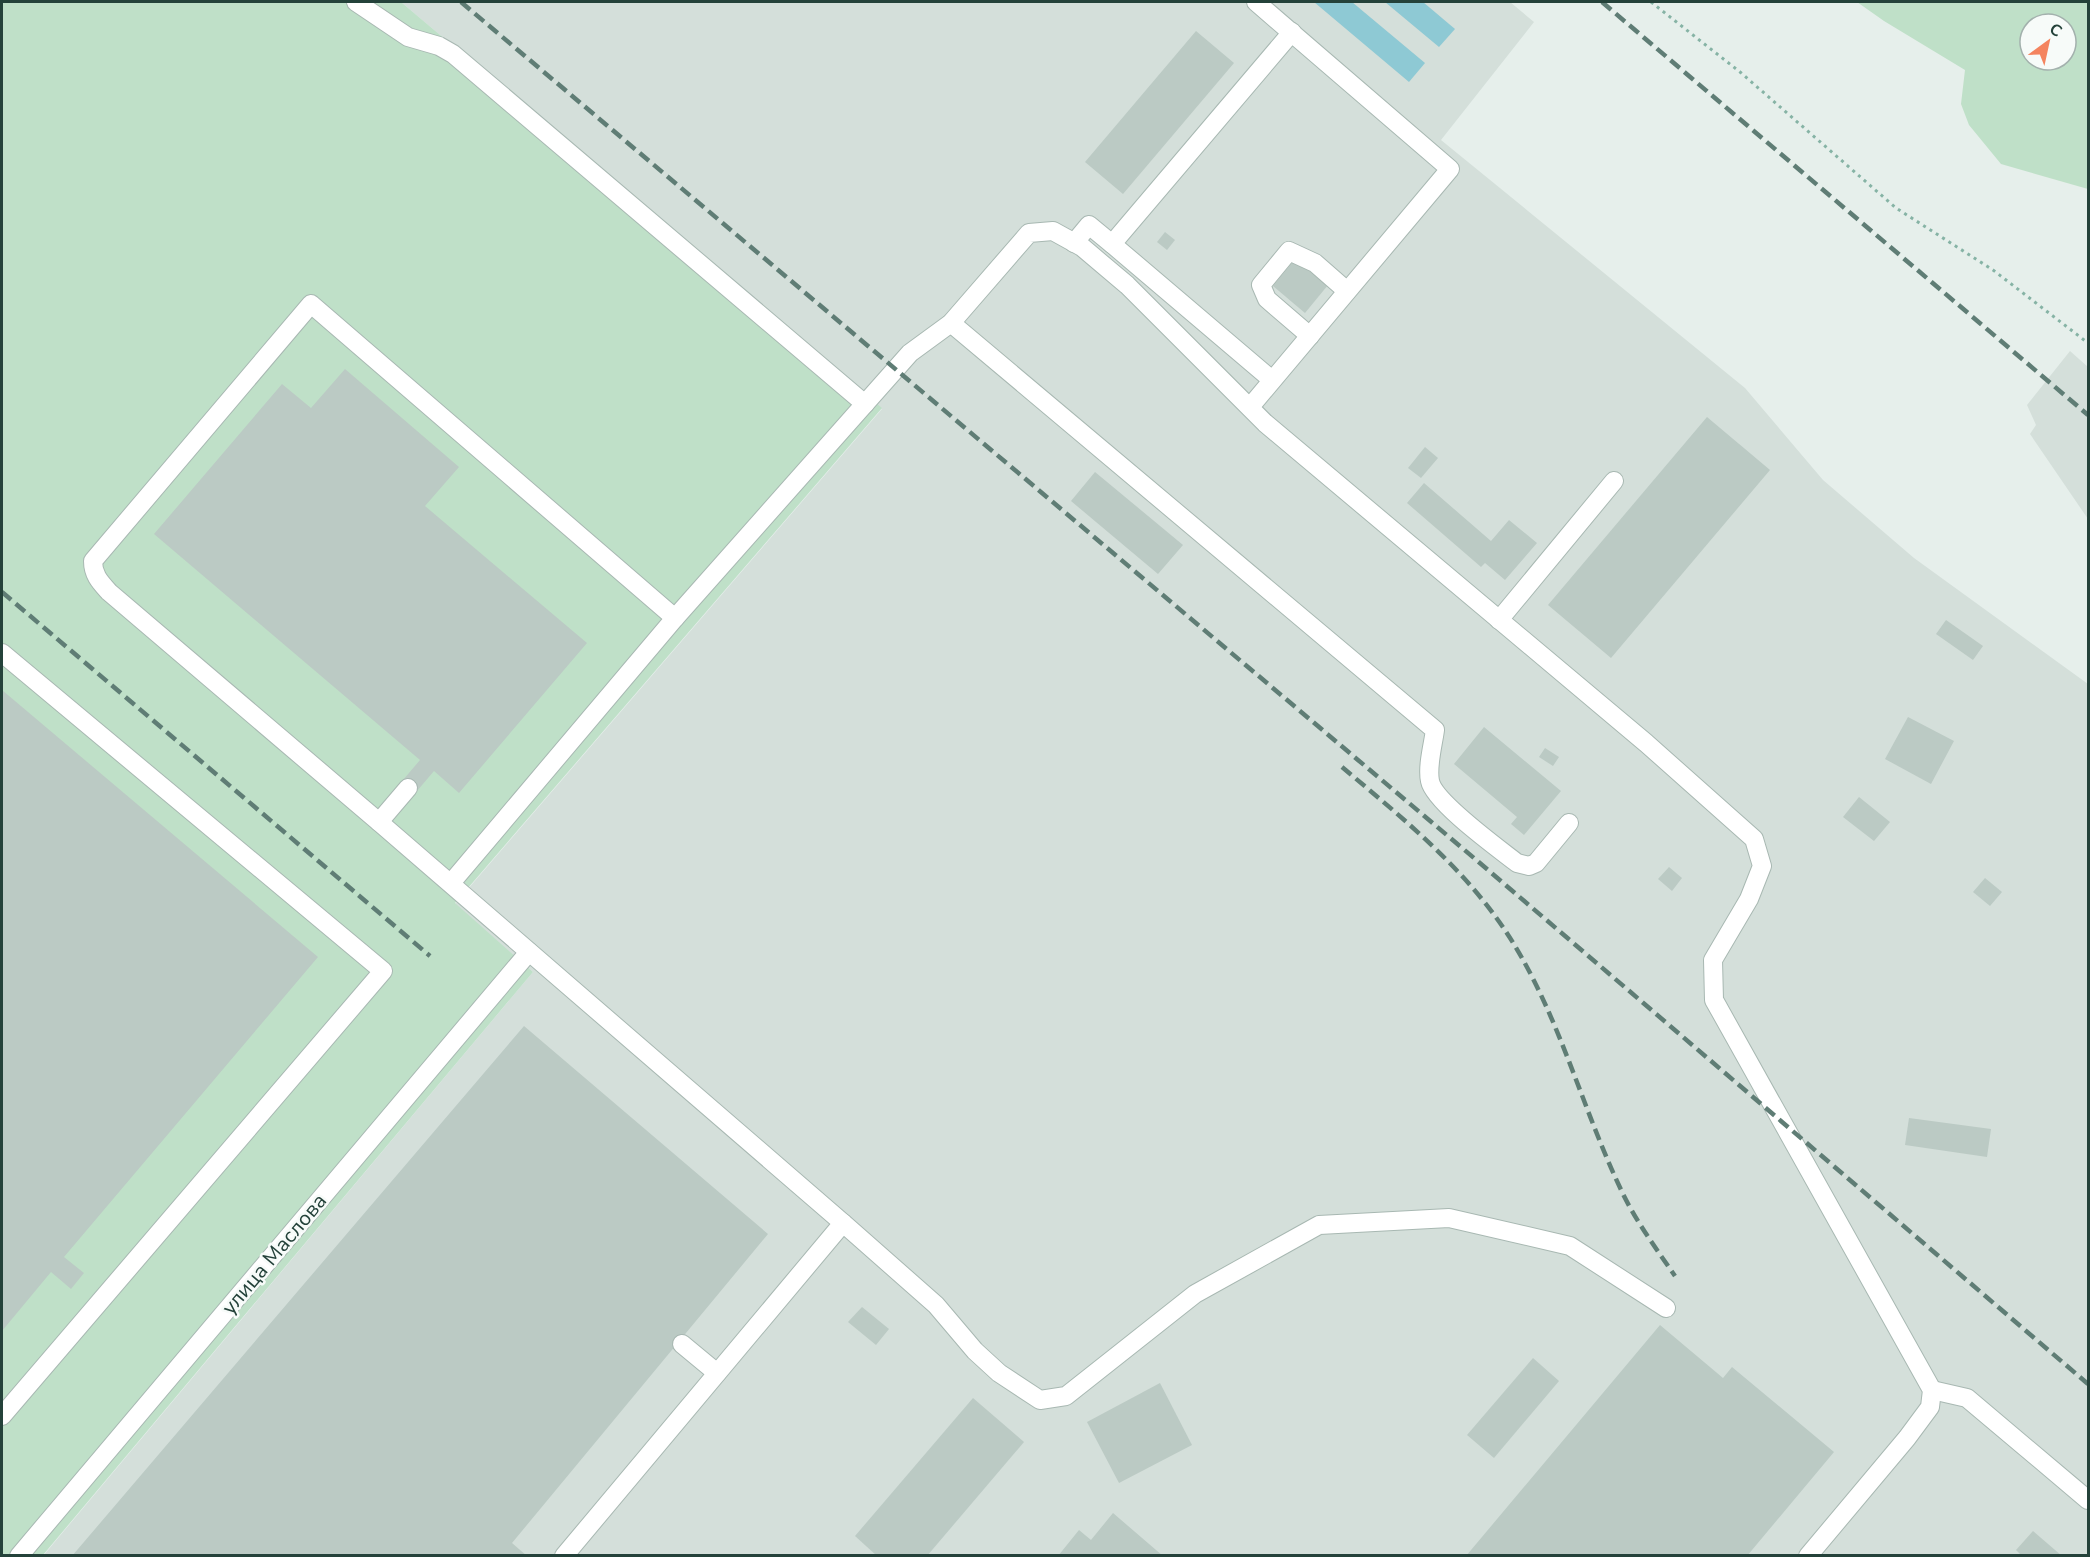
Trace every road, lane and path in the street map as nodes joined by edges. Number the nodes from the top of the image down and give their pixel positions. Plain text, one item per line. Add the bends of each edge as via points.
1 (356, 2) edge
2 (1256, 2) edge
3 (1651, 2) edge
4 (1292, 32) junction
5 (1074, 243) junction
6 (1112, 244) junction
7 (1347, 291) junction
8 (951, 322) junction
9 (1310, 336) junction
10 (2088, 343) edge
11 (1272, 380) junction
12 (865, 404) junction
13 (1250, 407) junction
14 (1614, 481) dead end
15 (675, 618) junction
16 (1499, 620) junction
17 (2, 653) edge
18 (408, 788) dead end
19 (380, 822) junction
20 (1569, 823) dead end
21 (451, 883) junction
22 (529, 952) junction
23 (843, 1223) junction
24 (1666, 1308) dead end
25 (682, 1344) dead end
26 (717, 1373) junction
27 (1932, 1390) junction
28 (2, 1416) edge
29 (2088, 1500) edge
30 (19, 1556) edge
31 (564, 1556) edge
32 (1808, 1556) edge

1 - 12 lane via 408,36 453,54
2 - 4 lane
3 - 10 path via 1740,72 1896,208 1994,270
4 - 6 lane
4 - 7 lane via 1450,169
5 - 6 lane via 1089,225
5 - 8 lane via 1053,231 1029,232
5 - 13 lane via 1127,285
6 - 11 lane
7 - 9 lane
7 - 9 lane via 1315,263 1289,251 1261,285 1267,299
8 - 12 lane via 910,353
8 - 20 lane via 1435,730 1429,780 1432,789 1517,863 1536,863
9 - 11 lane
11 - 13 lane
12 - 15 lane
13 - 16 lane
14 - 16 lane
15 - 19 lane via 311,304 99,552 93,570 109,592
15 - 21 lane
16 - 27 lane via 1754,839 1762,866 1749,899 1713,960 1714,1000
17 - 28 lane via 383,971
18 - 19 lane
19 - 21 lane
21 - 22 lane
22 - 23 lane
22 - 30 lane, улица Маслова
23 - 24 lane via 936,1305 999,1373 1040,1400 1066,1396 1194,1294 1319,1225 1449,1218 1570,1246
23 - 26 lane
25 - 26 lane
26 - 31 lane
27 - 29 lane via 1967,1398
27 - 32 lane via 1930,1407 1907,1438

